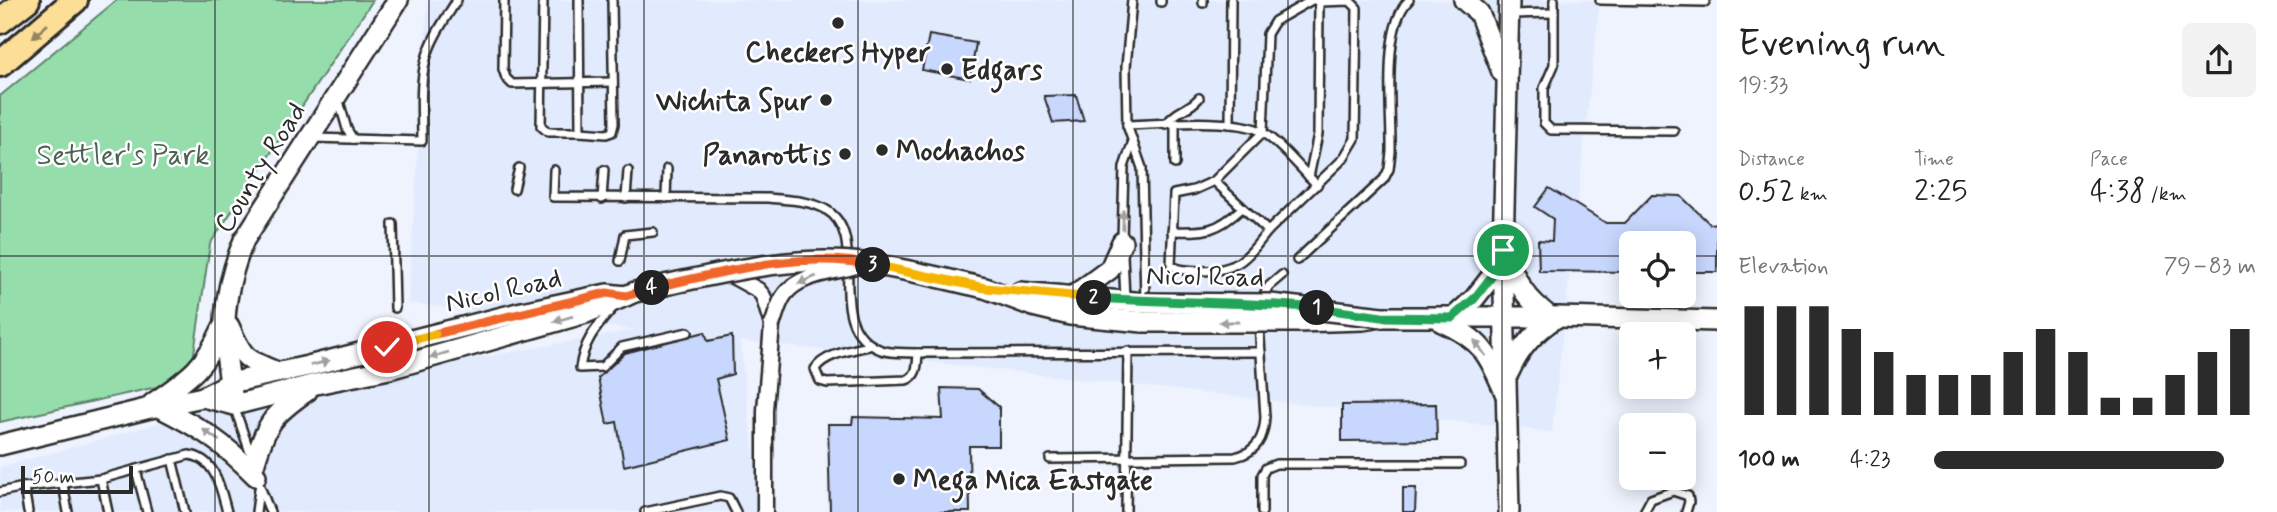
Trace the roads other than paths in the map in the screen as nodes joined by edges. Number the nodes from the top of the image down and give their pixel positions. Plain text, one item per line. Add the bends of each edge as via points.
1 (27, 0) edge
2 (75, 0) edge
3 (398, 0) edge
4 (457, 0) edge
5 (504, 0) edge
6 (543, 0) edge
7 (579, 0) edge
8 (612, 0) edge
9 (1132, 0) edge
10 (1231, 0) edge
11 (1409, 0) edge
12 (1464, 0) edge
13 (1553, 0) edge
14 (1600, 0) edge
15 (1315, 1) edge
16 (1705, 2) dead end
17 (1509, 7) edge
18 (1554, 13) junction
19 (0, 21) edge
20 (0, 64) edge
21 (579, 82) junction
22 (613, 82) junction
23 (542, 83) junction
24 (1507, 87) junction
25 (338, 93) junction
26 (1199, 98) dead end
27 (1170, 124) junction
28 (1230, 124) junction
29 (1127, 125) junction
30 (1674, 131) dead end
31 (580, 132) junction
32 (1263, 132) junction
33 (309, 138) junction
34 (353, 139) junction
35 (1133, 144) junction
36 (1175, 164) dead end
37 (519, 168) dead end
38 (667, 169) dead end
39 (554, 170) dead end
40 (604, 170) dead end
41 (628, 171) dead end
42 (1309, 177) junction
43 (1214, 181) junction
44 (1317, 185) junction
45 (514, 190) dead end
46 (602, 198) junction
47 (626, 198) junction
48 (666, 198) junction
49 (1242, 208) junction
50 (393, 224) dead end
51 (1172, 231) junction
52 (1268, 231) junction
53 (653, 232) dead end
54 (1122, 242) junction
55 (1503, 256) junction
56 (1297, 260) dead end
57 (620, 261) dead end
58 (864, 263) junction
59 (724, 272) junction
60 (1282, 275) dead end
61 (985, 288) junction
62 (1072, 297) junction
63 (623, 298) junction
64 (1125, 300) junction
65 (395, 308) dead end
66 (1144, 312) junction
67 (1554, 317) junction
68 (1443, 318) junction
69 (1506, 318) junction
70 (225, 319) junction
71 (1122, 320) junction
72 (1717, 321) edge
73 (772, 325) junction
74 (688, 332) dead end
75 (872, 345) junction
76 (1128, 351) junction
77 (1261, 352) junction
78 (918, 353) junction
79 (277, 372) junction
80 (1507, 376) junction
81 (230, 383) junction
82 (316, 384) junction
83 (203, 397) junction
84 (1507, 397) junction
85 (234, 405) junction
86 (151, 407) junction
87 (0, 445) edge
88 (1127, 457) junction
89 (1050, 459) dead end
90 (172, 460) junction
91 (1460, 464) dead end
92 (136, 470) junction
93 (256, 476) junction
94 (102, 479) junction
95 (63, 484) junction
96 (24, 487) junction
97 (0, 492) edge
98 (28, 512) edge
99 (68, 512) edge
100 (108, 512) edge
101 (147, 512) edge
102 (185, 512) edge
103 (227, 512) edge
104 (256, 512) edge
105 (270, 512) edge
106 (645, 512) edge
107 (736, 512) edge
108 (765, 512) edge
109 (1126, 512) edge
110 (1262, 512) edge
111 (1509, 512) edge
112 (1644, 512) edge
113 (1686, 512) edge

1 - 19 highway
2 -> 20 highway
3 - 25 main road, County Road
4 - 34 lane via 426,60 422,141
5 - 23 lane via 506,78 512,83
6 - 23 lane
7 - 21 lane
8 - 22 lane
9 - 29 lane
10 - 28 lane
11 - 56 lane via 1392,38 1389,169 1384,179
12 - 24 main road via 1486,26
13 - 18 lane
14 - 16 lane
15 - 32 lane via 1275,21 1267,34
15 - 42 lane via 1318,134
15 - 44 lane via 1350,1 1357,8 1356,130 1350,151
17 - 18 lane
17 - 24 main road
18 - 30 lane via 1554,65 1544,88 1546,127
21 - 22 lane
21 - 23 lane
21 - 31 lane
22 - 31 lane via 611,132
23 - 31 lane via 542,130
24 - 55 main road
25 - 33 main road, County Road
25 - 34 lane
26 - 27 lane via 1175,113
27 - 28 lane
27 - 29 lane
27 - 36 lane
28 - 32 lane
29 - 35 lane
32 - 42 lane
32 - 43 lane
33 - 34 lane
33 - 70 main road, County Road via 244,240 229,281
54 -> 35 lane via 1124,167
35 - 66 lane via 1142,168
37 - 45 lane
38 - 48 lane
39 - 46 lane via 553,197
40 - 46 lane
41 - 47 lane
42 - 44 lane
43 - 49 lane
43 - 51 lane via 1174,194
44 - 52 lane
46 - 47 lane
47 - 48 lane
48 - 75 lane via 768,198 826,209 845,236 851,317 860,335
49 - 51 lane via 1213,230
49 - 52 lane
50 - 65 lane
51 - 52 lane via 1171,265 1217,271 1241,261
53 - 57 lane via 625,235
54 - 62 main road via 1110,268
54 - 64 lane
55 - 67 main road via 1519,287
55 - 68 main road via 1474,299
55 - 69 main road
58 - 59 main road, Nicol Road, bridge via 796,262
58 - 61 main road, Nicol Road, bridge
58 -> 73 street, bridge via 792,286
59 - 63 main road, Nicol Road, bridge
59 - 73 street, bridge via 758,290
60 - 77 lane via 1260,302
61 - 62 main road, Nicol Road
61 - 71 main road, Nicol Road via 1070,315
62 - 64 main road, Nicol Road
63 - 74 lane via 587,340 580,368 601,367 622,347
79 -> 63 main road, Nicol Road via 607,293
63 -> 82 main road, Nicol Road via 433,358
64 - 66 main road, Nicol Road
64 - 71 lane
66 - 68 main road, Nicol Road, bridge via 1297,322
66 - 71 main road, Nicol Road
67 - 69 main road, Nicol Road
67 - 72 main road, Nicol Road
67 - 80 main road via 1527,341
68 - 69 main road, Nicol Road
84 -> 68 main road via 1482,346
69 - 80 main road
70 - 79 main road via 241,353 250,362
70 - 81 main road, County Road
70 - 86 main road via 200,368
73 - 108 street via 765,410
75 - 78 lane via 883,351
75 - 78 lane via 827,358 815,369 816,375 827,383 906,380 916,372
76 - 77 lane
76 - 78 lane
76 - 88 lane
77 - 88 lane via 1264,432 1252,451 1235,457
79 - 81 main road, Nicol Road
80 - 84 main road
81 - 83 main road, Nicol Road
81 - 85 main road, County Road
82 - 85 main road, Nicol Road
82 - 93 main road via 278,412 263,434
83 - 85 main road
83 - 86 main road
84 - 111 main road
85 - 93 lane
86 - 87 main road
93 -> 86 main road via 210,434
88 - 89 lane
88 - 109 lane
90 - 92 lane
90 - 102 lane
90 - 103 lane via 189,455 205,461 215,473
91 - 110 lane via 1276,464 1262,475
92 - 94 lane
92 - 101 lane
93 - 104 lane
93 - 105 lane
94 - 95 lane
94 - 100 lane
95 - 96 lane
95 - 99 lane
96 - 97 lane
96 - 98 lane
106 - 107 lane via 720,496 729,498
112 - 113 lane via 1651,499 1673,491 1688,496

